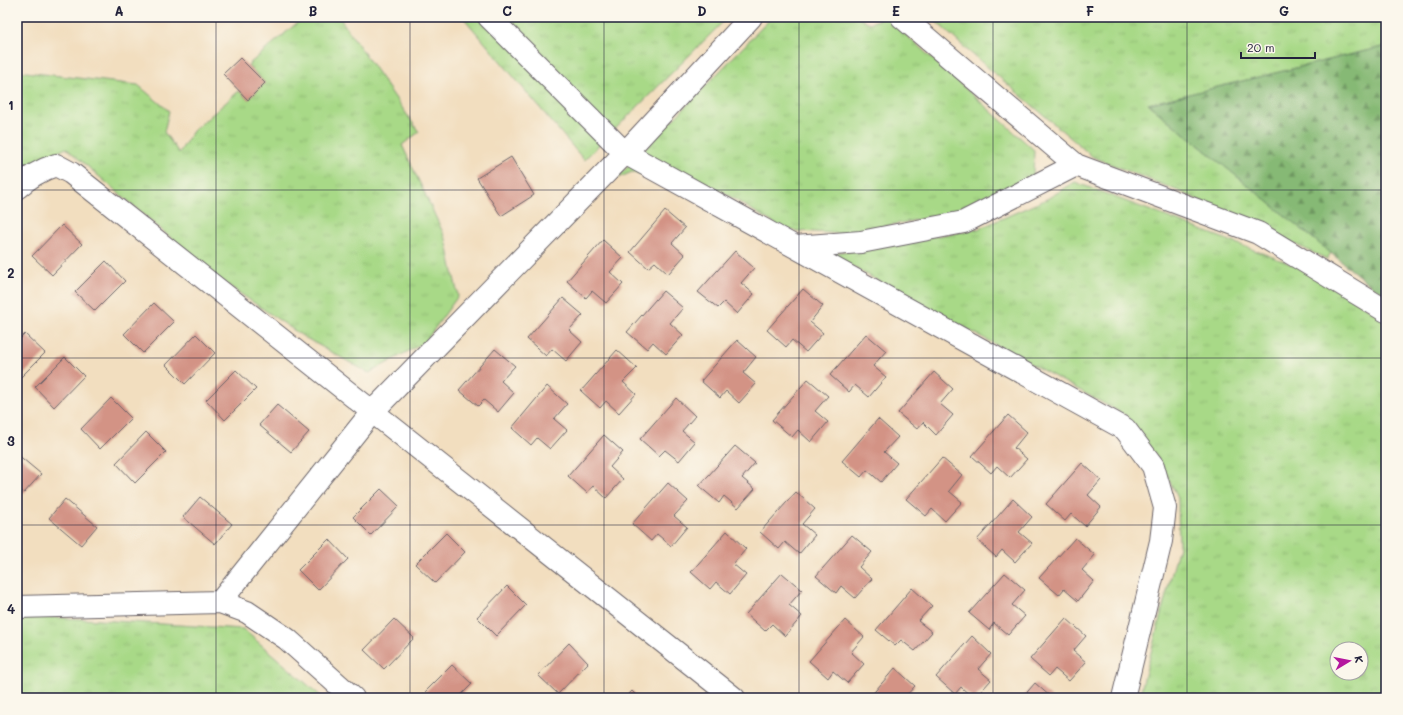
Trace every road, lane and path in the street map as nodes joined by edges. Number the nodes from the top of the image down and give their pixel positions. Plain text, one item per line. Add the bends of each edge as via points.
1 (489, 17) edge
2 (751, 17) edge
3 (902, 17) edge
4 (625, 154) junction
5 (1076, 165) junction
6 (17, 188) edge
7 (795, 247) junction
8 (1386, 311) edge
9 (372, 412) junction
10 (220, 602) junction
11 (17, 607) edge
12 (353, 698) edge
13 (734, 698) edge
14 (1123, 698) edge

1 - 4 street
2 - 4 street
3 - 5 street
4 - 7 street
4 - 9 street
5 - 7 street via 964,222 861,242
5 - 8 street via 1258,233
6 - 9 street via 28,178 56,165 71,173
7 - 14 street via 1125,429 1153,466 1165,508 1161,541
9 - 10 street
9 - 13 street
10 - 11 street
10 - 12 street via 247,612 287,639

